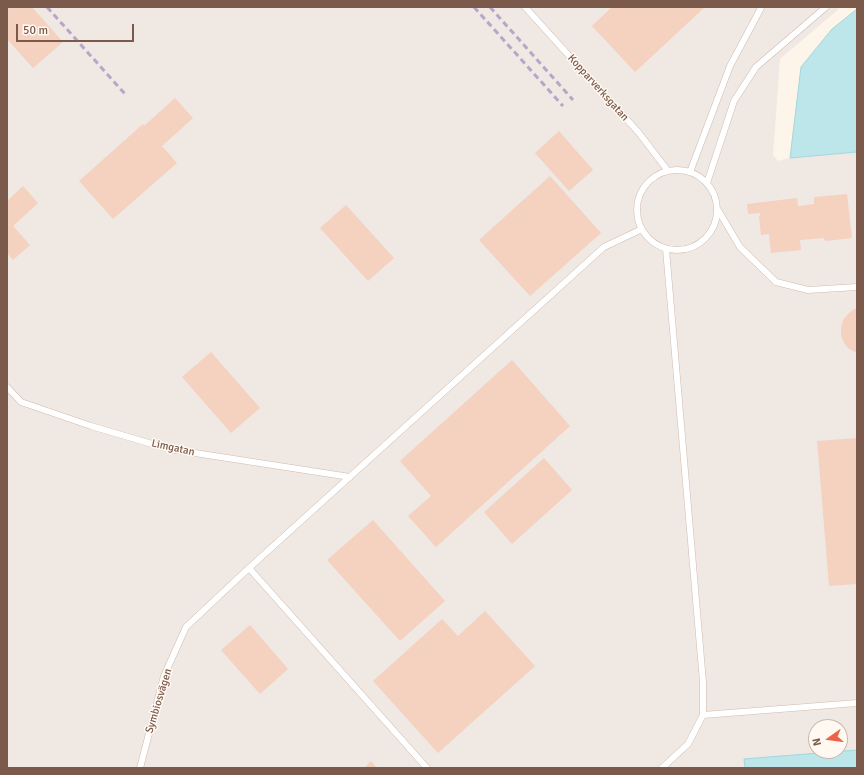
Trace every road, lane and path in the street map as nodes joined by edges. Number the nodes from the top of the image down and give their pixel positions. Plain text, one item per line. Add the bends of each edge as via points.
1 (525, 7) edge
2 (826, 7) edge
3 (760, 8) edge
4 (668, 171) junction
5 (690, 172) junction
6 (707, 183) junction
7 (718, 210) junction
8 (642, 229) junction
9 (666, 249) junction
10 (857, 287) edge
11 (7, 387) edge
12 (350, 477) junction
13 (249, 568) junction
14 (857, 703) edge
15 (703, 715) junction
16 (140, 768) edge
17 (427, 768) edge
18 (662, 768) edge

1 - 4 lane, Kopparverksgatan via 639,133
2 - 6 lane via 756,67 734,101
3 - 5 lane via 730,66
4 - 5 lane
4 - 8 lane via 647,183 641,194 637,205
5 - 6 lane
6 - 7 lane via 715,195
7 - 9 lane via 715,225 707,237 695,246 681,250
7 - 10 lane via 740,247 776,282 808,290
8 - 9 lane via 652,242
8 - 12 lane, Symbiosvägen via 604,247
9 - 15 lane via 702,674
11 - 12 lane, Limgatan via 21,402 169,449
12 - 13 lane, Symbiosvägen
13 - 16 lane, Symbiosvägen via 186,627 164,676
13 - 17 lane
14 - 15 lane
15 - 18 lane via 688,744

